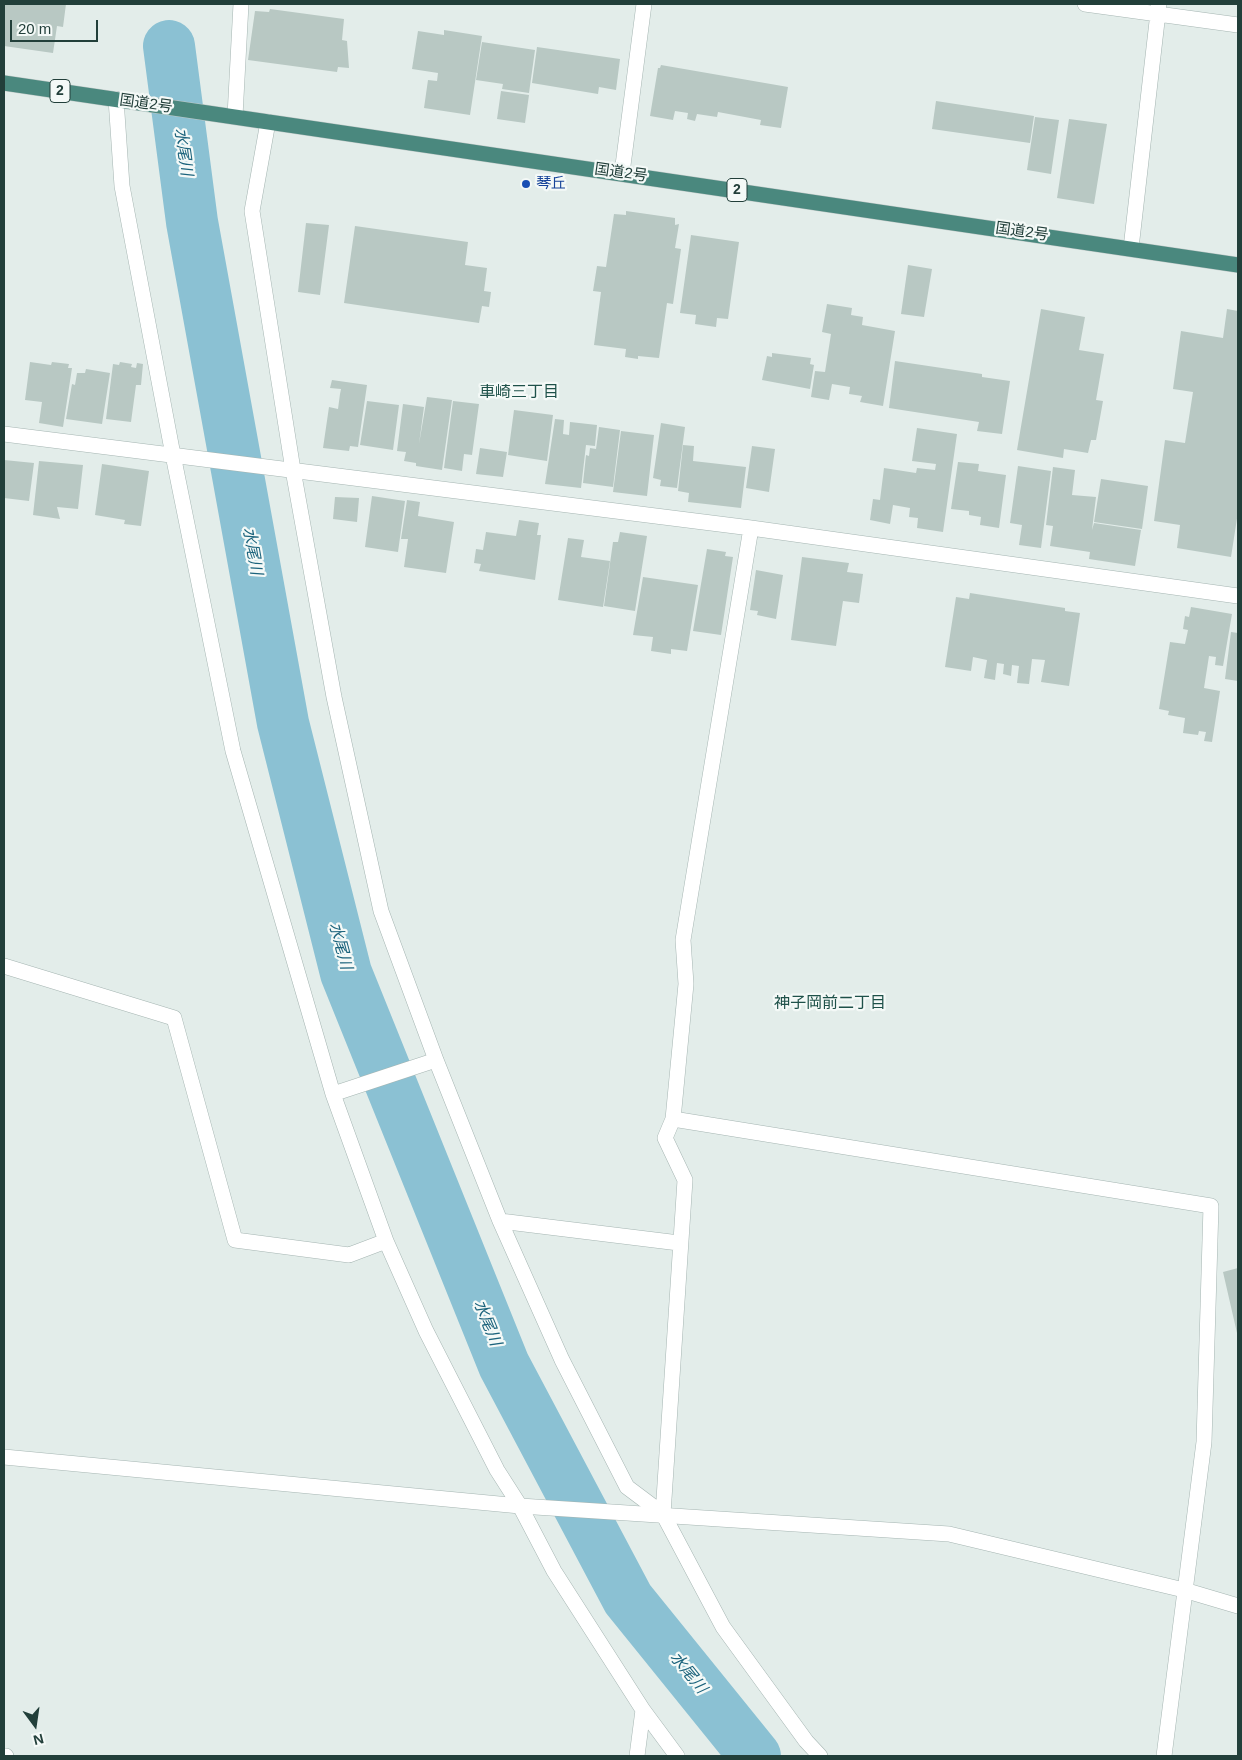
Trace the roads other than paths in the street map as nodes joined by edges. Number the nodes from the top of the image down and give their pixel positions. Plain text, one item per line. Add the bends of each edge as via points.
1 (241, 4) edge
2 (644, 4) edge
3 (1085, 4) edge
4 (1158, 9) edge
5 (1238, 24) edge
6 (4, 83) edge
7 (116, 99) junction
8 (235, 116) junction
9 (268, 122) junction
10 (622, 173) junction
11 (1131, 248) junction
12 (1238, 265) edge
13 (4, 434) edge
14 (173, 455) junction
15 (293, 470) junction
16 (751, 528) junction
17 (1238, 596) edge
18 (4, 966) edge
19 (436, 1060) junction
20 (333, 1094) junction
21 (673, 1119) junction
22 (500, 1221) junction
23 (386, 1241) junction
24 (680, 1243) junction
25 (4, 1457) edge
26 (520, 1506) junction
27 (663, 1514) junction
28 (1184, 1590) junction
29 (1238, 1606) edge
30 (643, 1710) junction
31 (637, 1756) edge
32 (677, 1756) edge
33 (820, 1756) edge
34 (1164, 1756) edge

1 - 8 street
2 - 10 street
3 - 4 street
4 - 5 street
4 - 11 street
6 - 7 highway, 国道2号 / 2
7 - 8 highway, 国道2号 / 2
7 - 14 street via 122,186
8 - 9 highway, 国道2号 / 2
9 - 10 highway, 国道2号 / 2
9 - 15 street via 252,211
10 - 11 highway, 国道2号 / 2
11 - 12 highway, 国道2号 / 2
13 - 14 street
14 - 15 street
14 - 20 street via 233,752
15 - 16 street
15 - 19 street via 334,697 381,910
16 - 17 street
16 - 21 street via 683,940 686,984
18 - 23 street via 174,1018 235,1240 349,1255
19 - 20 street
19 - 22 street
20 - 23 street
21 - 24 street via 665,1138 685,1180
21 - 28 street via 1210,1206 1204,1442
22 - 24 street
22 - 27 street via 562,1360 627,1486
23 - 26 street via 430,1340 497,1470
24 - 27 street
25 - 26 street
26 - 27 street
26 - 30 street via 554,1571
27 - 28 street via 949,1534
27 - 33 street via 722,1627
28 - 29 street
28 - 34 street
30 - 31 street
30 - 32 street

